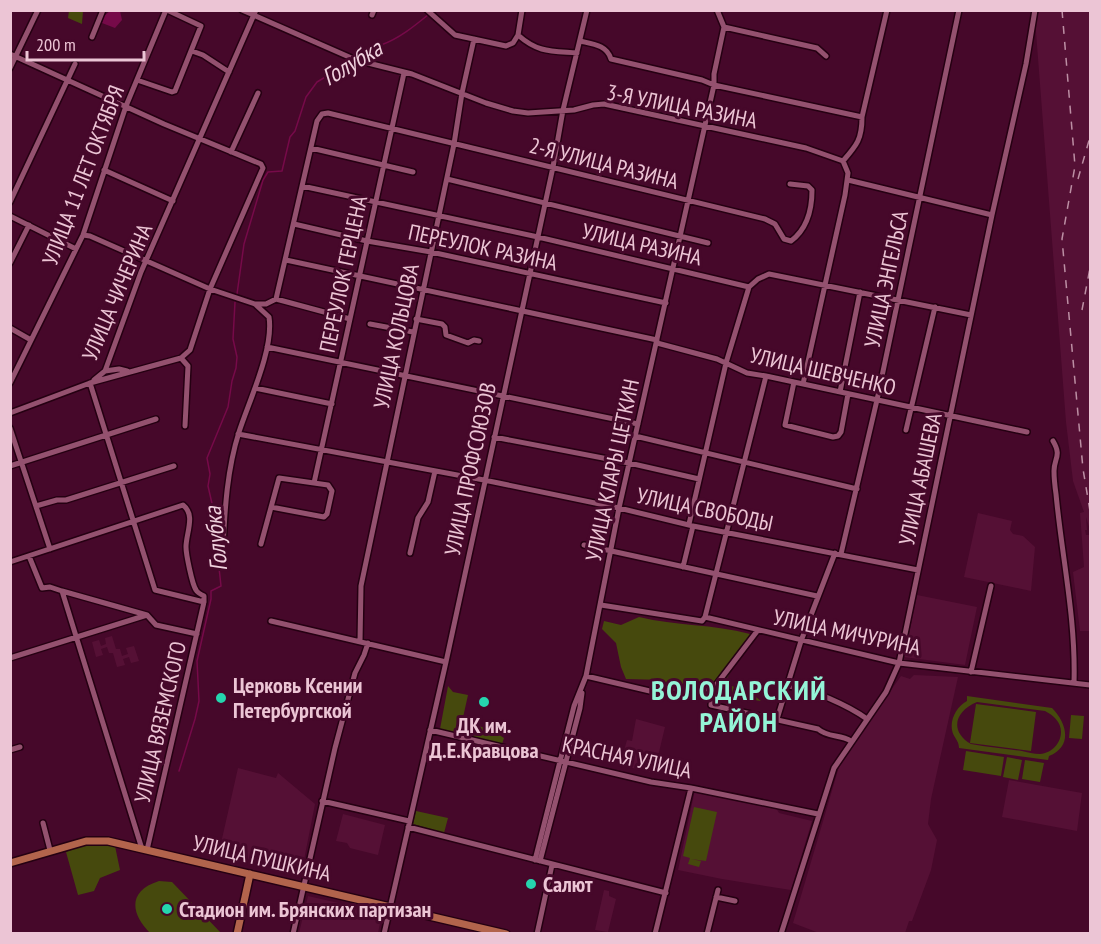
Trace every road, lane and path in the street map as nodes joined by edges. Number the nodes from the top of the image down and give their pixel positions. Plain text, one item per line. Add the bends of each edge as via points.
1 (38, 10) edge
2 (103, 10) edge
3 (166, 10) edge
4 (242, 10) edge
5 (522, 10) edge
6 (587, 10) edge
7 (887, 10) edge
8 (959, 10) edge
9 (1035, 10) edge
10 (717, 12) edge
11 (255, 13) edge
12 (429, 13) edge
13 (724, 27) junction
14 (518, 35) junction
15 (92, 37) dead end
16 (474, 39) junction
17 (580, 41) junction
18 (192, 51) junction
19 (577, 53) junction
20 (13, 55) edge
21 (826, 56) dead end
22 (75, 64) dead end
23 (10, 68) edge
24 (229, 72) junction
25 (404, 72) junction
26 (68, 79) junction
27 (137, 80) junction
28 (714, 85) junction
29 (258, 93) dead end
30 (462, 93) junction
31 (126, 106) junction
32 (563, 110) junction
33 (862, 117) junction
34 (704, 127) junction
35 (392, 130) junction
36 (200, 138) junction
37 (454, 144) junction
38 (311, 148) junction
39 (231, 152) junction
40 (843, 161) junction
41 (384, 164) junction
42 (553, 167) junction
43 (104, 170) junction
44 (413, 172) dead end
45 (447, 179) junction
46 (848, 180) junction
47 (790, 184) dead end
48 (302, 186) junction
49 (920, 196) junction
50 (689, 200) junction
51 (173, 201) junction
52 (10, 202) edge
53 (376, 202) junction
54 (545, 203) junction
55 (439, 215) junction
56 (992, 215) junction
57 (10, 216) edge
58 (294, 224) junction
59 (29, 225) junction
60 (82, 235) junction
61 (681, 236) junction
62 (537, 237) junction
63 (367, 241) junction
64 (708, 243) dead end
65 (76, 249) junction
66 (431, 252) junction
67 (286, 260) junction
68 (147, 261) junction
69 (10, 262) edge
70 (674, 269) junction
71 (530, 273) junction
72 (359, 276) junction
73 (825, 285) junction
74 (749, 286) junction
75 (210, 288) junction
76 (423, 291) junction
77 (860, 292) junction
78 (276, 299) junction
79 (898, 300) junction
80 (666, 303) junction
81 (255, 304) junction
82 (935, 307) junction
83 (521, 311) junction
84 (971, 315) junction
85 (351, 319) junction
86 (416, 319) junction
87 (370, 324) dead end
88 (10, 328) edge
89 (413, 332) junction
90 (31, 340) junction
91 (479, 341) dead end
92 (657, 341) junction
93 (267, 347) junction
94 (181, 358) junction
95 (340, 362) junction
96 (726, 363) junction
97 (105, 371) junction
98 (129, 372) junction
99 (404, 375) junction
100 (766, 376) junction
101 (10, 382) edge
102 (794, 382) junction
103 (90, 383) junction
104 (803, 384) junction
105 (255, 388) junction
106 (840, 392) junction
107 (848, 394) junction
108 (503, 395) junction
109 (877, 400) junction
110 (332, 404) junction
111 (912, 408) junction
112 (10, 413) edge
113 (950, 416) junction
114 (156, 419) dead end
115 (638, 424) junction
116 (185, 426) dead end
117 (10, 428) edge
118 (906, 430) dead end
119 (1027, 432) dead end
120 (238, 434) junction
121 (106, 435) junction
122 (636, 436) junction
123 (494, 437) junction
124 (1053, 441) dead end
125 (322, 449) junction
126 (705, 451) junction
127 (386, 461) junction
128 (745, 461) junction
129 (22, 462) junction
130 (629, 463) junction
131 (10, 466) edge
132 (174, 466) dead end
133 (435, 471) junction
134 (699, 479) junction
135 (484, 480) junction
136 (314, 483) junction
137 (120, 484) junction
138 (857, 489) junction
139 (36, 506) junction
140 (271, 507) junction
141 (619, 508) junction
142 (134, 522) junction
143 (691, 525) junction
144 (727, 532) junction
145 (261, 544) dead end
146 (584, 546) dead end
147 (223, 547) dead end
148 (50, 549) junction
149 (610, 552) junction
150 (410, 553) dead end
151 (838, 553) junction
152 (29, 556) junction
153 (10, 562) edge
154 (683, 567) junction
155 (918, 570) junction
156 (716, 574) junction
157 (991, 586) dead end
158 (62, 591) junction
159 (817, 596) junction
160 (204, 602) junction
161 (601, 605) junction
162 (147, 615) junction
163 (705, 617) junction
164 (271, 621) dead end
165 (758, 630) junction
166 (197, 634) junction
167 (77, 637) junction
168 (801, 640) junction
169 (360, 642) junction
170 (368, 643) junction
171 (10, 658) edge
172 (446, 662) junction
173 (899, 663) junction
174 (971, 672) junction
175 (586, 676) junction
176 (1074, 683) junction
177 (1090, 685) edge
178 (788, 686) junction
179 (713, 689) junction
180 (777, 719) junction
181 (867, 719) junction
182 (430, 730) junction
183 (851, 741) junction
184 (20, 747) dead end
185 (10, 750) edge
186 (563, 761) junction
187 (691, 788) junction
188 (322, 801) junction
189 (818, 814) junction
190 (43, 824) dead end
191 (409, 824) junction
192 (50, 850) junction
193 (145, 850) junction
194 (538, 861) junction
195 (10, 863) edge
196 (552, 865) junction
197 (249, 874) junction
198 (302, 886) junction
199 (718, 890) dead end
200 (666, 893) junction
201 (716, 897) junction
202 (735, 902) dead end
203 (390, 906) junction
204 (237, 933) edge
205 (293, 933) edge
206 (384, 933) edge
207 (506, 933) edge
208 (537, 933) edge
209 (655, 933) edge
210 (707, 933) edge
211 (781, 933) edge

1 - 20 street
2 - 15 street
3 - 18 street via 201,26
3 - 27 street, УЛИЦА 11 ЛЕТ ОКТЯБРЯ
4 - 11 street, 3-Я УЛИЦА РАЗИНА
5 - 14 street
6 - 17 street, УЛИЦА ПРОФСОЮЗОВ
7 - 33 street
8 - 49 street, УЛИЦА ЭНГЕЛЬСА
9 - 56 street, УЛИЦА АБАШЕВА
10 - 13 street
11 - 24 street, УЛИЦА ЧИЧЕРИНА
11 - 25 street, 3-Я УЛИЦА РАЗИНА via 356,60
12 - 16 street via 455,34
13 - 21 street via 817,48
13 - 28 street, УЛИЦА КЛАРЫ ЦЕТКИН
14 - 16 street via 507,46
14 - 19 street via 530,46
16 - 30 street, УЛИЦА КОЛЬЦОВА
17 - 19 street, УЛИЦА ПРОФСОЮЗОВ
17 - 28 street via 601,47 611,59
18 - 24 street
18 - 27 street via 175,91
19 - 32 street, УЛИЦА ПРОФСОЮЗОВ
20 - 23 street
20 - 26 street
22 - 26 street
24 - 36 street, УЛИЦА ЧИЧЕРИНА
25 - 30 street, 3-Я УЛИЦА РАЗИНА
25 - 35 street, ПЕРЕУЛОК ГЕРЦЕНА
26 - 31 street
26 - 52 street
27 - 31 street, УЛИЦА 11 ЛЕТ ОКТЯБРЯ
28 - 33 street
28 - 34 street, УЛИЦА КЛАРЫ ЦЕТКИН
29 - 39 street
30 - 32 street, 3-Я УЛИЦА РАЗИНА via 513,111
30 - 37 street, УЛИЦА КОЛЬЦОВА
31 - 36 street
31 - 43 street, УЛИЦА 11 ЛЕТ ОКТЯБРЯ
32 - 34 street, 3-Я УЛИЦА РАЗИНА via 604,104
32 - 42 street, УЛИЦА ПРОФСОЮЗОВ
33 - 40 street via 859,142
34 - 40 street, 3-Я УЛИЦА РАЗИНА via 806,148
34 - 50 street, УЛИЦА КЛАРЫ ЦЕТКИН
35 - 37 street, 2-Я УЛИЦА РАЗИНА
35 - 38 street, 2-Я УЛИЦА РАЗИНА via 322,114
35 - 41 street, ПЕРЕУЛОК ГЕРЦЕНА
36 - 39 street
36 - 51 street, УЛИЦА ЧИЧЕРИНА
37 - 42 street, 2-Я УЛИЦА РАЗИНА
37 - 45 street, УЛИЦА КОЛЬЦОВА
38 - 41 street
38 - 48 street
39 - 75 street via 263,168
40 - 46 street
41 - 44 street
41 - 53 street, ПЕРЕУЛОК ГЕРЦЕНА
42 - 50 street, 2-Я УЛИЦА РАЗИНА
42 - 54 street, УЛИЦА ПРОФСОЮЗОВ
43 - 51 street
43 - 60 street, УЛИЦА 11 ЛЕТ ОКТЯБРЯ
45 - 54 street
45 - 55 street, УЛИЦА КОЛЬЦОВА
46 - 49 street
46 - 73 street
47 - 50 street, 2-Я УЛИЦА РАЗИНА via 812,190 805,224 791,241 765,219
48 - 53 street, УЛИЦА РАЗИНА
48 - 58 street
49 - 56 street
49 - 79 street, УЛИЦА ЭНГЕЛЬСА
50 - 61 street, УЛИЦА КЛАРЫ ЦЕТКИН
51 - 68 street, УЛИЦА ЧИЧЕРИНА
53 - 55 street, УЛИЦА РАЗИНА
53 - 63 street, ПЕРЕУЛОК ГЕРЦЕНА
54 - 61 street
54 - 62 street, УЛИЦА ПРОФСОЮЗОВ
55 - 62 street, УЛИЦА РАЗИНА
55 - 66 street, УЛИЦА КОЛЬЦОВА
56 - 84 street, УЛИЦА АБАШЕВА
57 - 59 street
58 - 63 street, ПЕРЕУЛОК РАЗИНА
58 - 67 street
59 - 65 street
59 - 69 street
60 - 65 street, УЛИЦА 11 ЛЕТ ОКТЯБРЯ
60 - 68 street
61 - 64 street
61 - 70 street, УЛИЦА КЛАРЫ ЦЕТКИН
62 - 70 street, УЛИЦА РАЗИНА
62 - 71 street, УЛИЦА ПРОФСОЮЗОВ
63 - 66 street, ПЕРЕУЛОК РАЗИНА
63 - 72 street, ПЕРЕУЛОК ГЕРЦЕНА
65 - 90 street, УЛИЦА 11 ЛЕТ ОКТЯБРЯ
66 - 71 street, ПЕРЕУЛОК РАЗИНА
66 - 76 street, УЛИЦА КОЛЬЦОВА
67 - 72 street, УЛИЦА ШЕВЧЕНКО
67 - 78 street
68 - 75 street
68 - 97 street, УЛИЦА ЧИЧЕРИНА
70 - 74 street, УЛИЦА РАЗИНА
70 - 80 street, УЛИЦА КЛАРЫ ЦЕТКИН
71 - 80 street, ПЕРЕУЛОК РАЗИНА
71 - 83 street, УЛИЦА ПРОФСОЮЗОВ
72 - 76 street, УЛИЦА ШЕВЧЕНКО
72 - 85 street, ПЕРЕУЛОК ГЕРЦЕНА
73 - 74 street via 769,274
73 - 77 street
73 - 104 street
74 - 96 street
75 - 81 street
75 - 94 street via 190,350
76 - 83 street, УЛИЦА ШЕВЧЕНКО
76 - 86 street, УЛИЦА КОЛЬЦОВА
77 - 79 street
77 - 106 street
78 - 81 street
78 - 85 street
79 - 82 street
79 - 109 street, УЛИЦА ЭНГЕЛЬСА
80 - 92 street, УЛИЦА КЛАРЫ ЦЕТКИН
81 - 93 street via 269,316
82 - 84 street
82 - 111 street
83 - 92 street, УЛИЦА ШЕВЧЕНКО
83 - 108 street, УЛИЦА ПРОФСОЮЗОВ
84 - 113 street, УЛИЦА АБАШЕВА
85 - 95 street, ПЕРЕУЛОК ГЕРЦЕНА
86 - 89 street, УЛИЦА КОЛЬЦОВА
86 - 91 street via 444,325 450,338 468,343
87 - 89 street
88 - 90 street
89 - 99 street, УЛИЦА КОЛЬЦОВА
90 - 101 street, УЛИЦА 11 ЛЕТ ОКТЯБРЯ
92 - 96 street, УЛИЦА ШЕВЧЕНКО
92 - 115 street, УЛИЦА КЛАРЫ ЦЕТКИН
93 - 95 street
93 - 105 street
94 - 98 street
94 - 116 street via 188,366
95 - 99 street
95 - 110 street, ПЕРЕУЛОК ГЕРЦЕНА
96 - 100 street, УЛИЦА ШЕВЧЕНКО via 747,373
96 - 126 street
97 - 98 street
97 - 103 street, УЛИЦА ЧИЧЕРИНА
98 - 103 street
99 - 108 street
99 - 127 street, УЛИЦА КОЛЬЦОВА
100 - 102 street, УЛИЦА ШЕВЧЕНКО
100 - 128 street
102 - 104 street, УЛИЦА ШЕВЧЕНКО
102 - 107 street via 785,425 822,435 833,437 841,432
103 - 112 street
103 - 121 street, УЛИЦА ЧИЧЕРИНА
104 - 106 street, УЛИЦА ШЕВЧЕНКО
105 - 110 street
105 - 120 street
106 - 107 street, УЛИЦА ШЕВЧЕНКО
107 - 109 street, УЛИЦА ШЕВЧЕНКО
108 - 115 street
108 - 123 street, УЛИЦА ПРОФСОЮЗОВ
109 - 111 street, УЛИЦА ШЕВЧЕНКО
109 - 138 street, УЛИЦА ЭНГЕЛЬСА
110 - 125 street, ПЕРЕУЛОК ГЕРЦЕНА
111 - 113 street, УЛИЦА ШЕВЧЕНКО
111 - 118 street
113 - 119 street, УЛИЦА ШЕВЧЕНКО
113 - 155 street, УЛИЦА АБАШЕВА
114 - 121 street
115 - 122 street, УЛИЦА КЛАРЫ ЦЕТКИН
117 - 129 street
120 - 125 street, УЛИЦА СВОБОДЫ
120 - 147 street via 225,495
121 - 129 street
121 - 137 street, УЛИЦА ЧИЧЕРИНА
122 - 126 street
122 - 130 street, УЛИЦА КЛАРЫ ЦЕТКИН
123 - 130 street
123 - 135 street, УЛИЦА ПРОФСОЮЗОВ
124 - 176 street via 1058,453 1054,471 1074,640
125 - 127 street, УЛИЦА СВОБОДЫ
125 - 136 street, ПЕРЕУЛОК ГЕРЦЕНА
126 - 128 street
126 - 134 street
127 - 133 street, УЛИЦА СВОБОДЫ
127 - 169 street, УЛИЦА КОЛЬЦОВА via 361,586
128 - 138 street
128 - 144 street
129 - 131 street
129 - 139 street
130 - 134 street
130 - 141 street, УЛИЦА КЛАРЫ ЦЕТКИН
132 - 137 street
133 - 135 street, УЛИЦА СВОБОДЫ
133 - 150 street
134 - 143 street
135 - 141 street, УЛИЦА СВОБОДЫ
135 - 172 street, УЛИЦА ПРОФСОЮЗОВ
136 - 140 street via 279,478
136 - 140 street via 328,485 332,491 324,517
137 - 139 street
137 - 142 street, УЛИЦА ЧИЧЕРИНА
138 - 151 street, УЛИЦА ЭНГЕЛЬСА
139 - 148 street
140 - 145 street
141 - 143 street, УЛИЦА СВОБОДЫ
141 - 149 street, УЛИЦА КЛАРЫ ЦЕТКИН
142 - 148 street
142 - 160 street, УЛИЦА ЧИЧЕРИНА via 155,590
142 - 160 street via 186,506 187,552 195,588 204,596
143 - 144 street, УЛИЦА СВОБОДЫ
143 - 154 street
144 - 151 street, УЛИЦА СВОБОДЫ
144 - 156 street
146 - 149 street
148 - 152 street
149 - 154 street
149 - 161 street, УЛИЦА КЛАРЫ ЦЕТКИН
151 - 155 street, УЛИЦА СВОБОДЫ
151 - 159 street, УЛИЦА ЭНГЕЛЬСА
152 - 153 street
152 - 158 street via 42,588 50,586
154 - 156 street
155 - 173 street, УЛИЦА АБАШЕВА
156 - 159 street
156 - 163 street
157 - 174 street
158 - 162 street
158 - 167 street, УЛИЦА ВЯЗЕМСКОГО
159 - 168 street, УЛИЦА ЭНГЕЛЬСА
160 - 166 street, УЛИЦА ВЯЗЕМСКОГО
161 - 163 street, УЛИЦА МИЧУРИНА via 702,621
161 - 175 street, УЛИЦА КЛАРЫ ЦЕТКИН
162 - 166 street via 156,625
162 - 167 street
163 - 165 street, УЛИЦА МИЧУРИНА
164 - 169 street
165 - 168 street, УЛИЦА МИЧУРИНА
165 - 179 street
166 - 193 street, УЛИЦА ВЯЗЕМСКОГО
167 - 171 street
167 - 193 street, УЛИЦА ВЯЗЕМСКОГО
168 - 173 street, УЛИЦА МИЧУРИНА
168 - 178 street, УЛИЦА ЭНГЕЛЬСА
169 - 170 street
170 - 172 street
170 - 188 street via 355,673
172 - 182 street, УЛИЦА ПРОФСОЮЗОВ
173 - 174 street, УЛИЦА МИЧУРИНА
173 - 181 street, УЛИЦА АБАШЕВА via 886,692
174 - 176 street, УЛИЦА МИЧУРИНА
175 - 179 street via 654,692 673,688
175 - 186 street, УЛИЦА КЛАРЫ ЦЕТКИН via 574,706
176 - 177 street, УЛИЦА МИЧУРИНА
178 - 180 street, УЛИЦА ЭНГЕЛЬСА
178 - 181 street via 839,704
179 - 180 street via 711,705
180 - 183 street via 834,736 843,735
181 - 183 street, УЛИЦА АБАШЕВА
182 - 186 street, КРАСНАЯ УЛИЦА
182 - 191 street, УЛИЦА ПРОФСОЮЗОВ
183 - 189 street, УЛИЦА АБАШЕВА via 834,768
184 - 185 street
186 - 187 street, КРАСНАЯ УЛИЦА
186 - 194 street, УЛИЦА КЛАРЫ ЦЕТКИН
187 - 189 street, КРАСНАЯ УЛИЦА
187 - 200 street
188 - 191 street
188 - 198 street
189 - 211 street, УЛИЦА АБАШЕВА
190 - 192 street
191 - 194 street
191 - 203 street, УЛИЦА ПРОФСОЮЗОВ
192 - 193 main road, УЛИЦА ПУШКИНА via 86,841 108,841
192 - 195 main road, УЛИЦА ПУШКИНА
193 - 197 main road, УЛИЦА ПУШКИНА
194 - 196 street
196 - 200 street
196 - 208 street
197 - 198 main road, УЛИЦА ПУШКИНА
197 - 204 main road
198 - 203 main road, УЛИЦА ПУШКИНА
198 - 205 street
199 - 201 street
200 - 209 street
201 - 202 street
201 - 210 street
203 - 206 street, УЛИЦА ПРОФСОЮЗОВ
203 - 207 main road, УЛИЦА ПУШКИНА

